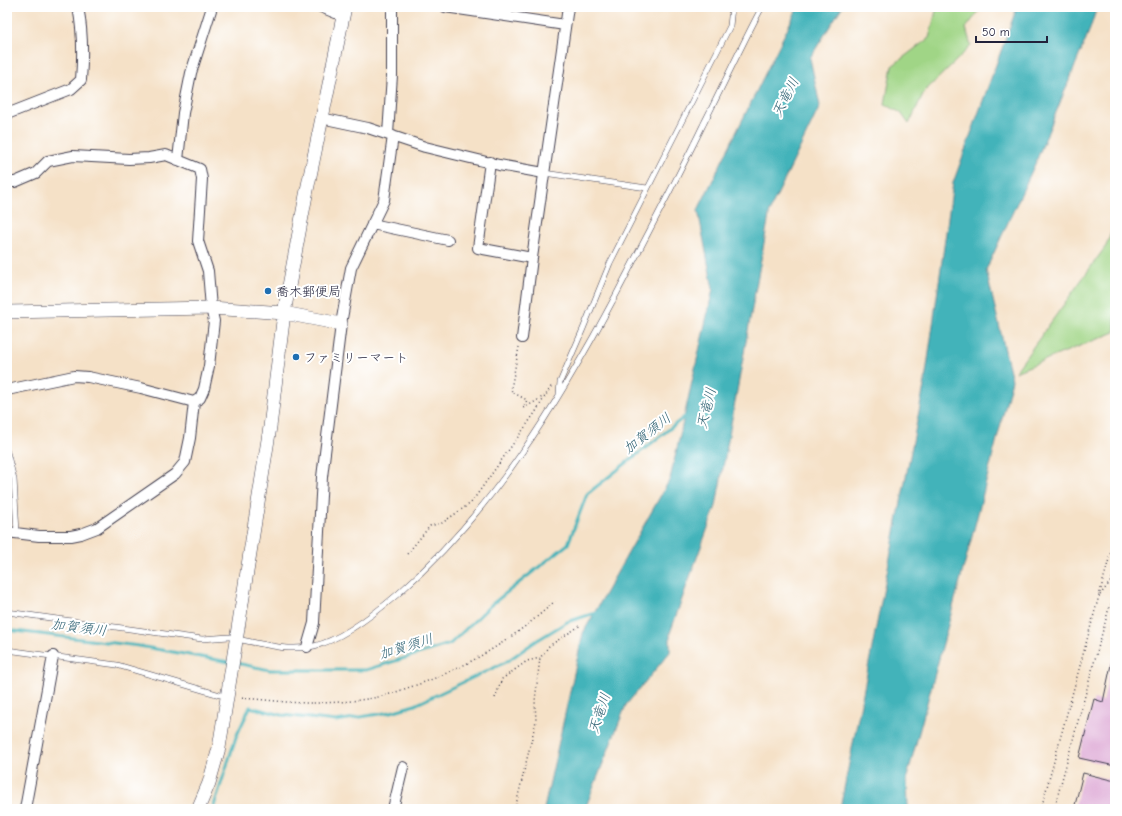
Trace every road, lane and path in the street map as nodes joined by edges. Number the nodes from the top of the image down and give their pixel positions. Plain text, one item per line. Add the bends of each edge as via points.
1 (78, 7) edge
2 (212, 7) edge
3 (321, 7) edge
4 (392, 7) edge
5 (445, 7) edge
6 (568, 7) edge
7 (732, 7) edge
8 (762, 7) edge
9 (344, 11) edge
10 (565, 25) junction
11 (7, 114) edge
12 (321, 118) junction
13 (390, 135) junction
14 (178, 160) junction
15 (490, 162) junction
16 (544, 173) junction
17 (7, 182) edge
18 (647, 188) junction
19 (372, 224) junction
20 (448, 240) dead end
21 (532, 258) junction
22 (211, 308) junction
23 (7, 312) edge
24 (284, 313) junction
25 (342, 324) junction
26 (522, 338) joint
27 (554, 381) dead end
28 (7, 390) edge
29 (546, 395) junction
30 (559, 395) junction
31 (194, 402) junction
32 (7, 452) edge
33 (12, 533) edge
34 (1115, 537) edge
35 (407, 554) dead end
36 (1115, 573) edge
37 (1099, 596) junction
38 (1115, 599) edge
39 (555, 601) dead end
40 (7, 612) edge
41 (581, 625) dead end
42 (234, 640) junction
43 (307, 647) junction
44 (7, 650) edge
45 (53, 656) junction
46 (540, 658) junction
47 (227, 696) junction
48 (495, 698) dead end
49 (403, 767) dead end
50 (25, 809) edge
51 (198, 809) edge
52 (393, 809) edge
53 (515, 809) edge
54 (1041, 809) edge
55 (1054, 809) edge

1 - 11 street via 82,29 81,80 71,89
2 - 14 street via 190,80 183,113
3 - 9 street
4 - 13 street
5 - 10 street
6 - 10 street
7 - 18 lane via 730,26
8 - 30 lane via 648,234
9 - 12 street
10 - 16 street
12 - 13 street
12 - 24 street
13 - 15 street via 426,147
13 - 19 street via 384,200
14 - 17 street via 166,155 129,159 73,156 48,161 36,173 15,182
14 - 22 street via 200,169 202,179 198,241 208,271
15 - 16 street
15 - 21 street via 478,248
16 - 18 lane
16 - 21 street
18 - 30 lane via 610,263 560,382
19 - 20 street
19 - 25 street via 351,268
21 - 26 street
22 - 23 street
22 - 24 street
22 - 31 street via 214,321 209,366 204,389 200,398
24 - 25 street
24 - 42 street via 270,427
25 - 43 street via 322,477 314,623
26 - 29 path via 512,392 527,400 523,408
27 - 29 path
28 - 31 street via 74,376 141,388
29 - 35 path via 471,503 442,523 430,526
30 - 43 lane via 502,480 460,534 420,574 364,620 335,638
31 - 33 street via 185,462 175,474 97,528 81,534 39,536
32 - 33 lane via 14,479
34 - 37 path
36 - 37 path via 1112,581
37 - 54 path
38 - 55 path via 1109,608
39 - 47 path via 511,638 482,656 426,682 384,696 310,703
40 - 42 lane
41 - 46 path via 549,646
42 - 43 lane via 289,648
42 - 47 street
44 - 45 lane
45 - 47 lane via 117,666
45 - 50 street
46 - 48 path via 527,661 502,679
46 - 53 path via 534,701 536,722
47 - 51 street via 218,748 209,782
49 - 52 street

